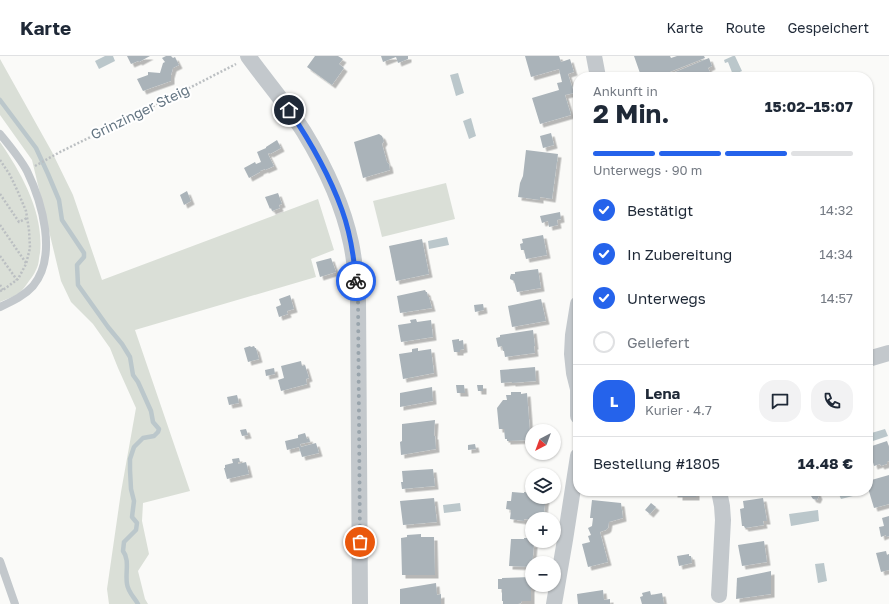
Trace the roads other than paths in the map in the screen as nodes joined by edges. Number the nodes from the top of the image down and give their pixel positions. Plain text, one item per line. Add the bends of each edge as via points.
1 (594, 56) edge
2 (252, 57) edge
3 (597, 72) edge
4 (0, 134) edge
5 (0, 307) edge
6 (573, 335) edge
7 (889, 353) edge
8 (873, 358) edge
9 (573, 364) edge
10 (573, 488) edge
11 (720, 496) edge
12 (0, 560) edge
13 (719, 595) dead end
14 (15, 604) edge
15 (360, 604) edge
16 (554, 604) edge

1 - 3 street
2 - 15 street via 316,153 342,210 351,243 358,298
4 - 5 lane via 26,170 38,197 46,237 46,251 42,270 34,285 18,299
6 - 9 street
7 - 8 street
10 - 16 street
11 - 13 street via 724,520
12 - 14 lane

